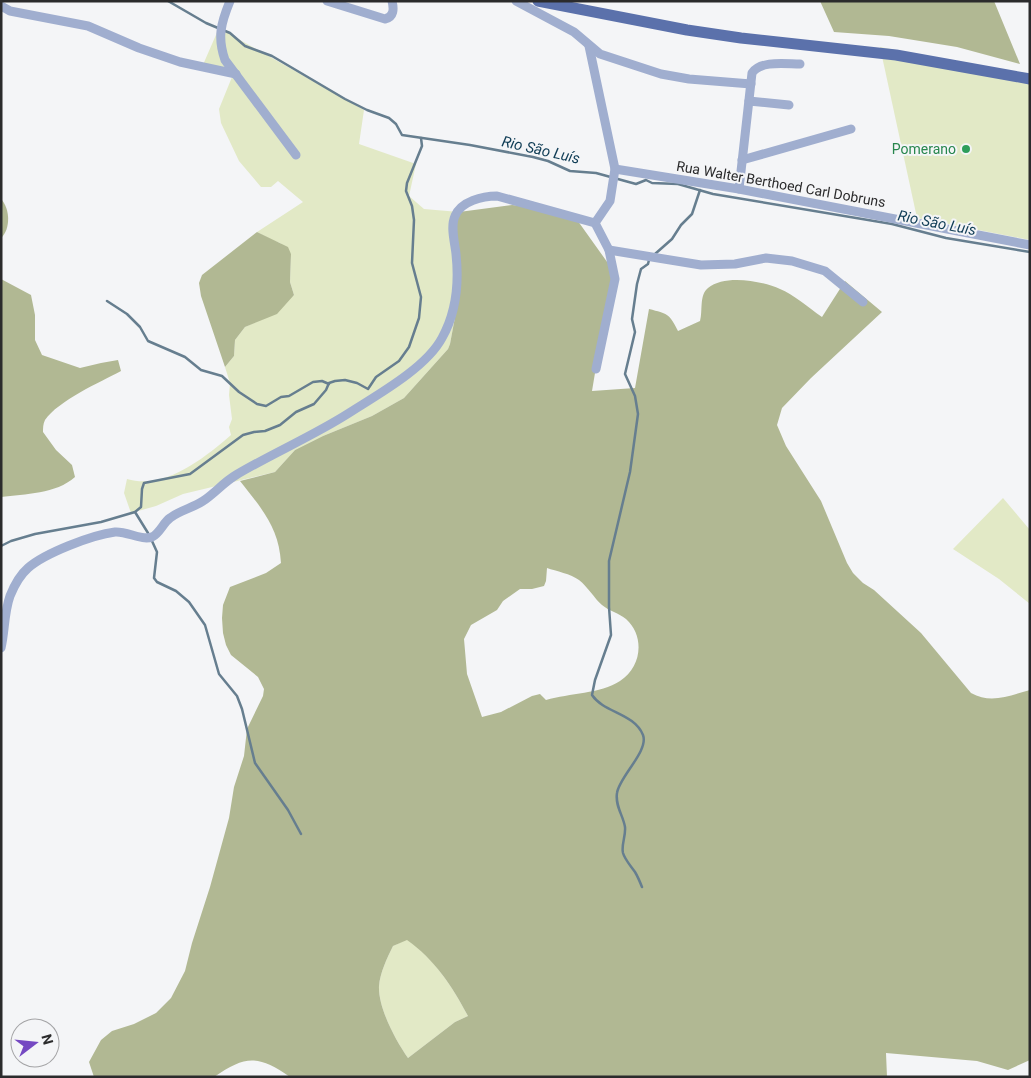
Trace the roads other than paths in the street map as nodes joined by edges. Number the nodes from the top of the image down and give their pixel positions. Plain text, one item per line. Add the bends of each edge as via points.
1 (230, 1) edge
2 (327, 1) edge
3 (392, 1) edge
4 (516, 1) edge
5 (538, 1) edge
6 (1, 6) edge
7 (588, 46) junction
8 (800, 64) dead end
9 (236, 74) junction
10 (1030, 79) edge
11 (751, 84) junction
12 (749, 101) junction
13 (789, 105) dead end
14 (851, 129) dead end
15 (296, 155) dead end
16 (742, 160) junction
17 (614, 174) junction
18 (739, 189) junction
19 (595, 223) junction
20 (1030, 245) edge
21 (609, 250) junction
22 (863, 302) dead end
23 (596, 369) dead end
24 (1, 648) edge

1 - 9 street via 223,19 220,45 225,60
2 - 3 street via 385,19 393,13
4 - 7 street via 574,32
5 - 10 main road via 687,30 896,55
6 - 9 street via 10,11 88,26 180,62
7 - 11 street via 600,54 661,74
7 - 17 street
8 - 11 street via 758,66 752,73
9 - 15 street
11 - 12 street
12 - 13 street
12 - 16 street
14 - 16 street
16 - 18 street
17 - 18 street, Rua Walter Berthoed Carl Dobruns
17 - 19 street via 610,200
18 - 20 street, Rua Walter Berthoed Carl Dobruns
19 - 21 street
19 - 24 street via 497,196 486,196 468,203 455,216 453,226 457,274 450,322 441,340 412,370 396,384 332,424 236,475 202,502 169,518 153,536 146,538 122,532 106,534 70,545 35,562 21,575 10,596
21 - 22 street via 701,265 735,264 766,258 792,261 825,271
21 - 23 street via 615,279

